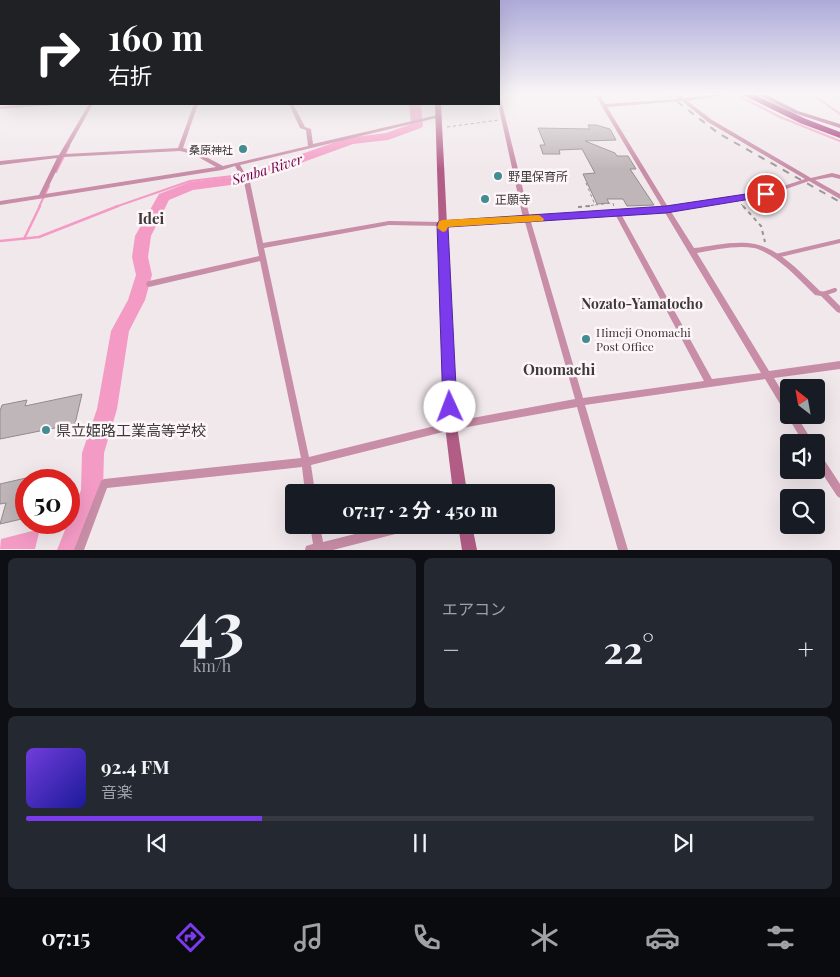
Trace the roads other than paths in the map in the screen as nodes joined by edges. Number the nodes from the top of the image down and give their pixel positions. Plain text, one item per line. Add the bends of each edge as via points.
1 (83, 119) edge
2 (192, 119) edge
3 (298, 119) edge
4 (427, 119) edge
5 (438, 119) edge
6 (504, 119) edge
7 (612, 119) edge
8 (707, 119) edge
9 (796, 119) edge
10 (817, 119) edge
11 (840, 126) edge
12 (840, 135) edge
13 (311, 146) junction
14 (180, 149) junction
15 (61, 156) junction
16 (0, 163) edge
17 (237, 165) junction
18 (222, 168) junction
19 (840, 176) edge
20 (808, 180) junction
21 (41, 197) junction
22 (840, 197) edge
23 (0, 203) edge
24 (666, 209) junction
25 (616, 212) junction
26 (527, 220) junction
27 (442, 224) junction
28 (840, 241) edge
29 (261, 246) junction
30 (692, 251) junction
31 (775, 256) junction
32 (262, 258) junction
33 (149, 284) dead end
34 (835, 290) dead end
35 (823, 294) junction
36 (840, 310) edge
37 (840, 365) edge
38 (767, 376) junction
39 (710, 384) junction
40 (780, 397) edge
41 (580, 402) junction
42 (451, 426) junction
43 (306, 462) junction
44 (825, 469) edge
45 (309, 484) edge
46 (459, 484) edge
47 (840, 493) edge
48 (315, 534) edge
49 (375, 534) edge
50 (467, 534) edge
51 (316, 549) edge
52 (78, 550) edge
53 (470, 550) edge
54 (622, 550) edge

1 - 15 street
2 - 14 street
3 - 13 street via 303,128 308,129
4 - 13 street
5 - 27 main road
6 - 26 street
7 - 24 street
8 - 20 street
9 - 12 highway
10 - 11 main road
13 - 17 street
14 - 15 street
14 - 18 street via 195,152
15 - 16 street
15 - 21 street
17 - 18 street
17 - 29 street via 245,179
18 - 21 street
19 - 20 street
20 - 22 street
20 - 24 street via 766,194
21 - 23 street
24 - 25 street
24 - 30 street
25 - 26 street
25 - 39 street
26 - 27 street
26 - 41 street
27 - 29 street via 389,223
27 - 42 main road
28 - 31 lane
29 - 32 street
30 - 31 street via 737,246 761,248
30 - 38 street
31 - 35 street
32 - 33 street
32 - 43 street
34 - 35 lane
35 - 36 street
37 - 38 street
38 - 39 street
38 - 40 street
39 - 41 street
41 - 42 street
41 - 54 street
42 - 43 street
42 - 46 main road
43 - 45 street
43 - 52 street via 104,484
44 - 47 street
48 - 51 street
49 - 51 street
50 - 53 main road

